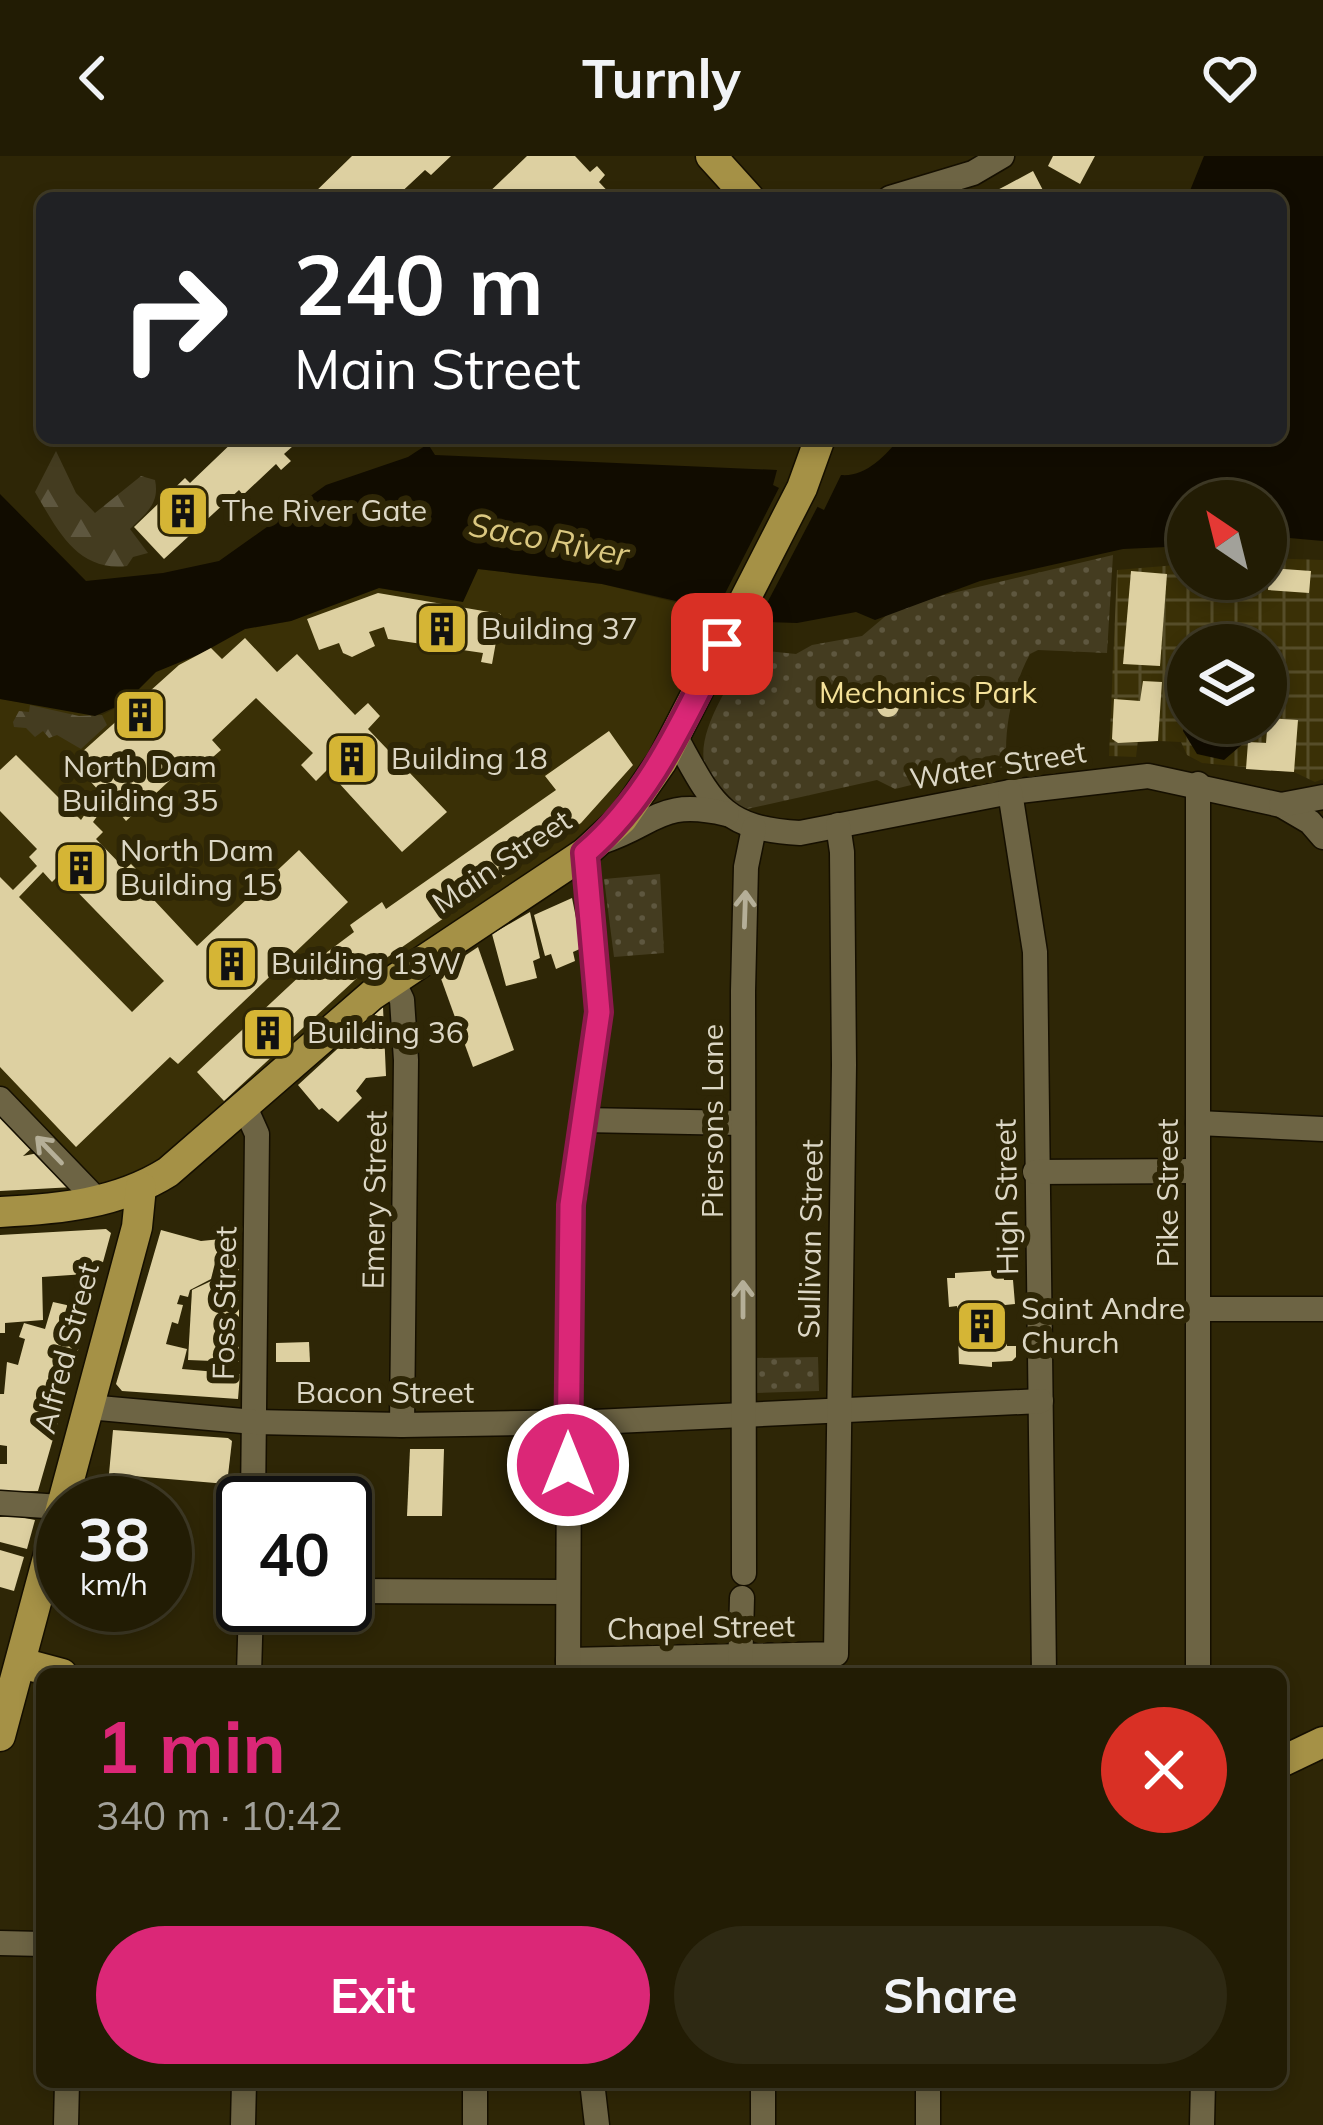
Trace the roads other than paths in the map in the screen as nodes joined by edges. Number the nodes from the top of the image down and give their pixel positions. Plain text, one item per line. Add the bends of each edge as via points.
1 (711, 156) edge
2 (1002, 156) edge
3 (744, 192) edge
4 (910, 192) edge
5 (817, 449) edge
6 (675, 736) junction
7 (1198, 784) junction
8 (1010, 792) junction
9 (1323, 797) edge
10 (1281, 806) junction
11 (727, 814) junction
12 (838, 825) junction
13 (754, 827) junction
14 (1323, 837) edge
15 (590, 849) junction
16 (392, 979) junction
17 (0, 1099) edge
18 (245, 1107) junction
19 (582, 1120) junction
20 (743, 1123) junction
21 (1198, 1123) junction
22 (1323, 1129) edge
23 (1036, 1172) junction
24 (1197, 1172) junction
25 (141, 1187) junction
26 (98, 1202) junction
27 (0, 1212) edge
28 (1198, 1309) junction
29 (1323, 1309) edge
30 (1041, 1401) junction
31 (88, 1407) junction
32 (838, 1412) junction
33 (743, 1416) junction
34 (254, 1422) junction
35 (569, 1423) junction
36 (402, 1425) junction
37 (69, 1476) edge
38 (253, 1476) edge
39 (0, 1503) edge
40 (36, 1505) edge
41 (36, 1584) edge
42 (372, 1591) edge
43 (568, 1592) junction
44 (250, 1632) edge
45 (836, 1654) joint
46 (11, 1661) edge
47 (740, 1666) edge
48 (568, 1667) edge
49 (249, 1668) edge
50 (1044, 1668) edge
51 (1198, 1668) edge
52 (0, 1736) edge
53 (1323, 1742) edge
54 (1287, 1759) edge
55 (0, 1943) edge
56 (36, 1944) edge
57 (67, 2088) edge
58 (244, 2088) edge
59 (475, 2088) edge
60 (593, 2088) edge
61 (763, 2088) edge
62 (928, 2088) edge
63 (1203, 2088) edge
64 (66, 2125) edge
65 (243, 2125) edge
66 (476, 2125) edge
67 (597, 2125) edge
68 (763, 2125) edge
69 (928, 2125) edge
70 (1202, 2125) edge

1 - 3 main road
2 - 4 street
5 - 6 main road, Main Street
6 - 11 street
6 - 15 main road, Main Street via 634,804
7 - 8 street, Water Street via 1132,776
7 - 10 street, Water Street
7 - 21 street, Pike Street
8 - 12 street, Water Street
8 - 23 street, High Street via 1035,952
9 - 10 street
10 - 14 street
11 - 13 street, Water Street
11 - 15 street via 654,813
12 - 13 street, Water Street via 800,833
12 - 32 street, Sullivan Street
20 -> 13 street, Piersons Lane via 746,867
15 - 16 main road, Main Street
15 - 19 street via 599,1000
16 - 18 main road, Main Street
16 - 36 street, Emery Street via 402,1000 406,1060
26 -> 17 street
18 - 25 main road, Main Street
18 - 34 street, Foss Street via 257,1133
19 - 20 street
19 - 35 street via 570,1223
33 -> 20 street, Piersons Lane
21 - 22 street
21 - 24 street, Pike Street
23 - 24 street
23 - 30 street, High Street
24 - 28 street, Pike Street
25 - 26 main road, Main Street
25 - 31 main road, Alfred Street
26 - 27 main road, Main Street
28 - 29 street
28 - 51 street, Pike Street
30 - 32 street, Bacon Street
30 - 50 street, High Street
31 - 34 street, Bacon Street
31 - 37 main road, Alfred Street
32 - 33 street, Bacon Street
32 - 45 street, Sullivan Street
33 - 35 street, Bacon Street
33 - 47 street, Piersons Lane
34 - 36 street, Bacon Street
34 - 38 street, Foss Street
35 - 36 street, Bacon Street
35 - 43 street
39 - 40 street
41 - 46 main road, Alfred Street
42 - 43 street
43 - 48 street
44 - 49 street
45 - 47 street, Chapel Street
46 - 52 main road, Alfred Street
47 - 48 street, Chapel Street
53 - 54 main road
55 - 56 street
57 - 64 street
58 - 65 street
59 - 66 street
60 - 67 street
61 - 68 street
62 - 69 street
63 - 70 street

